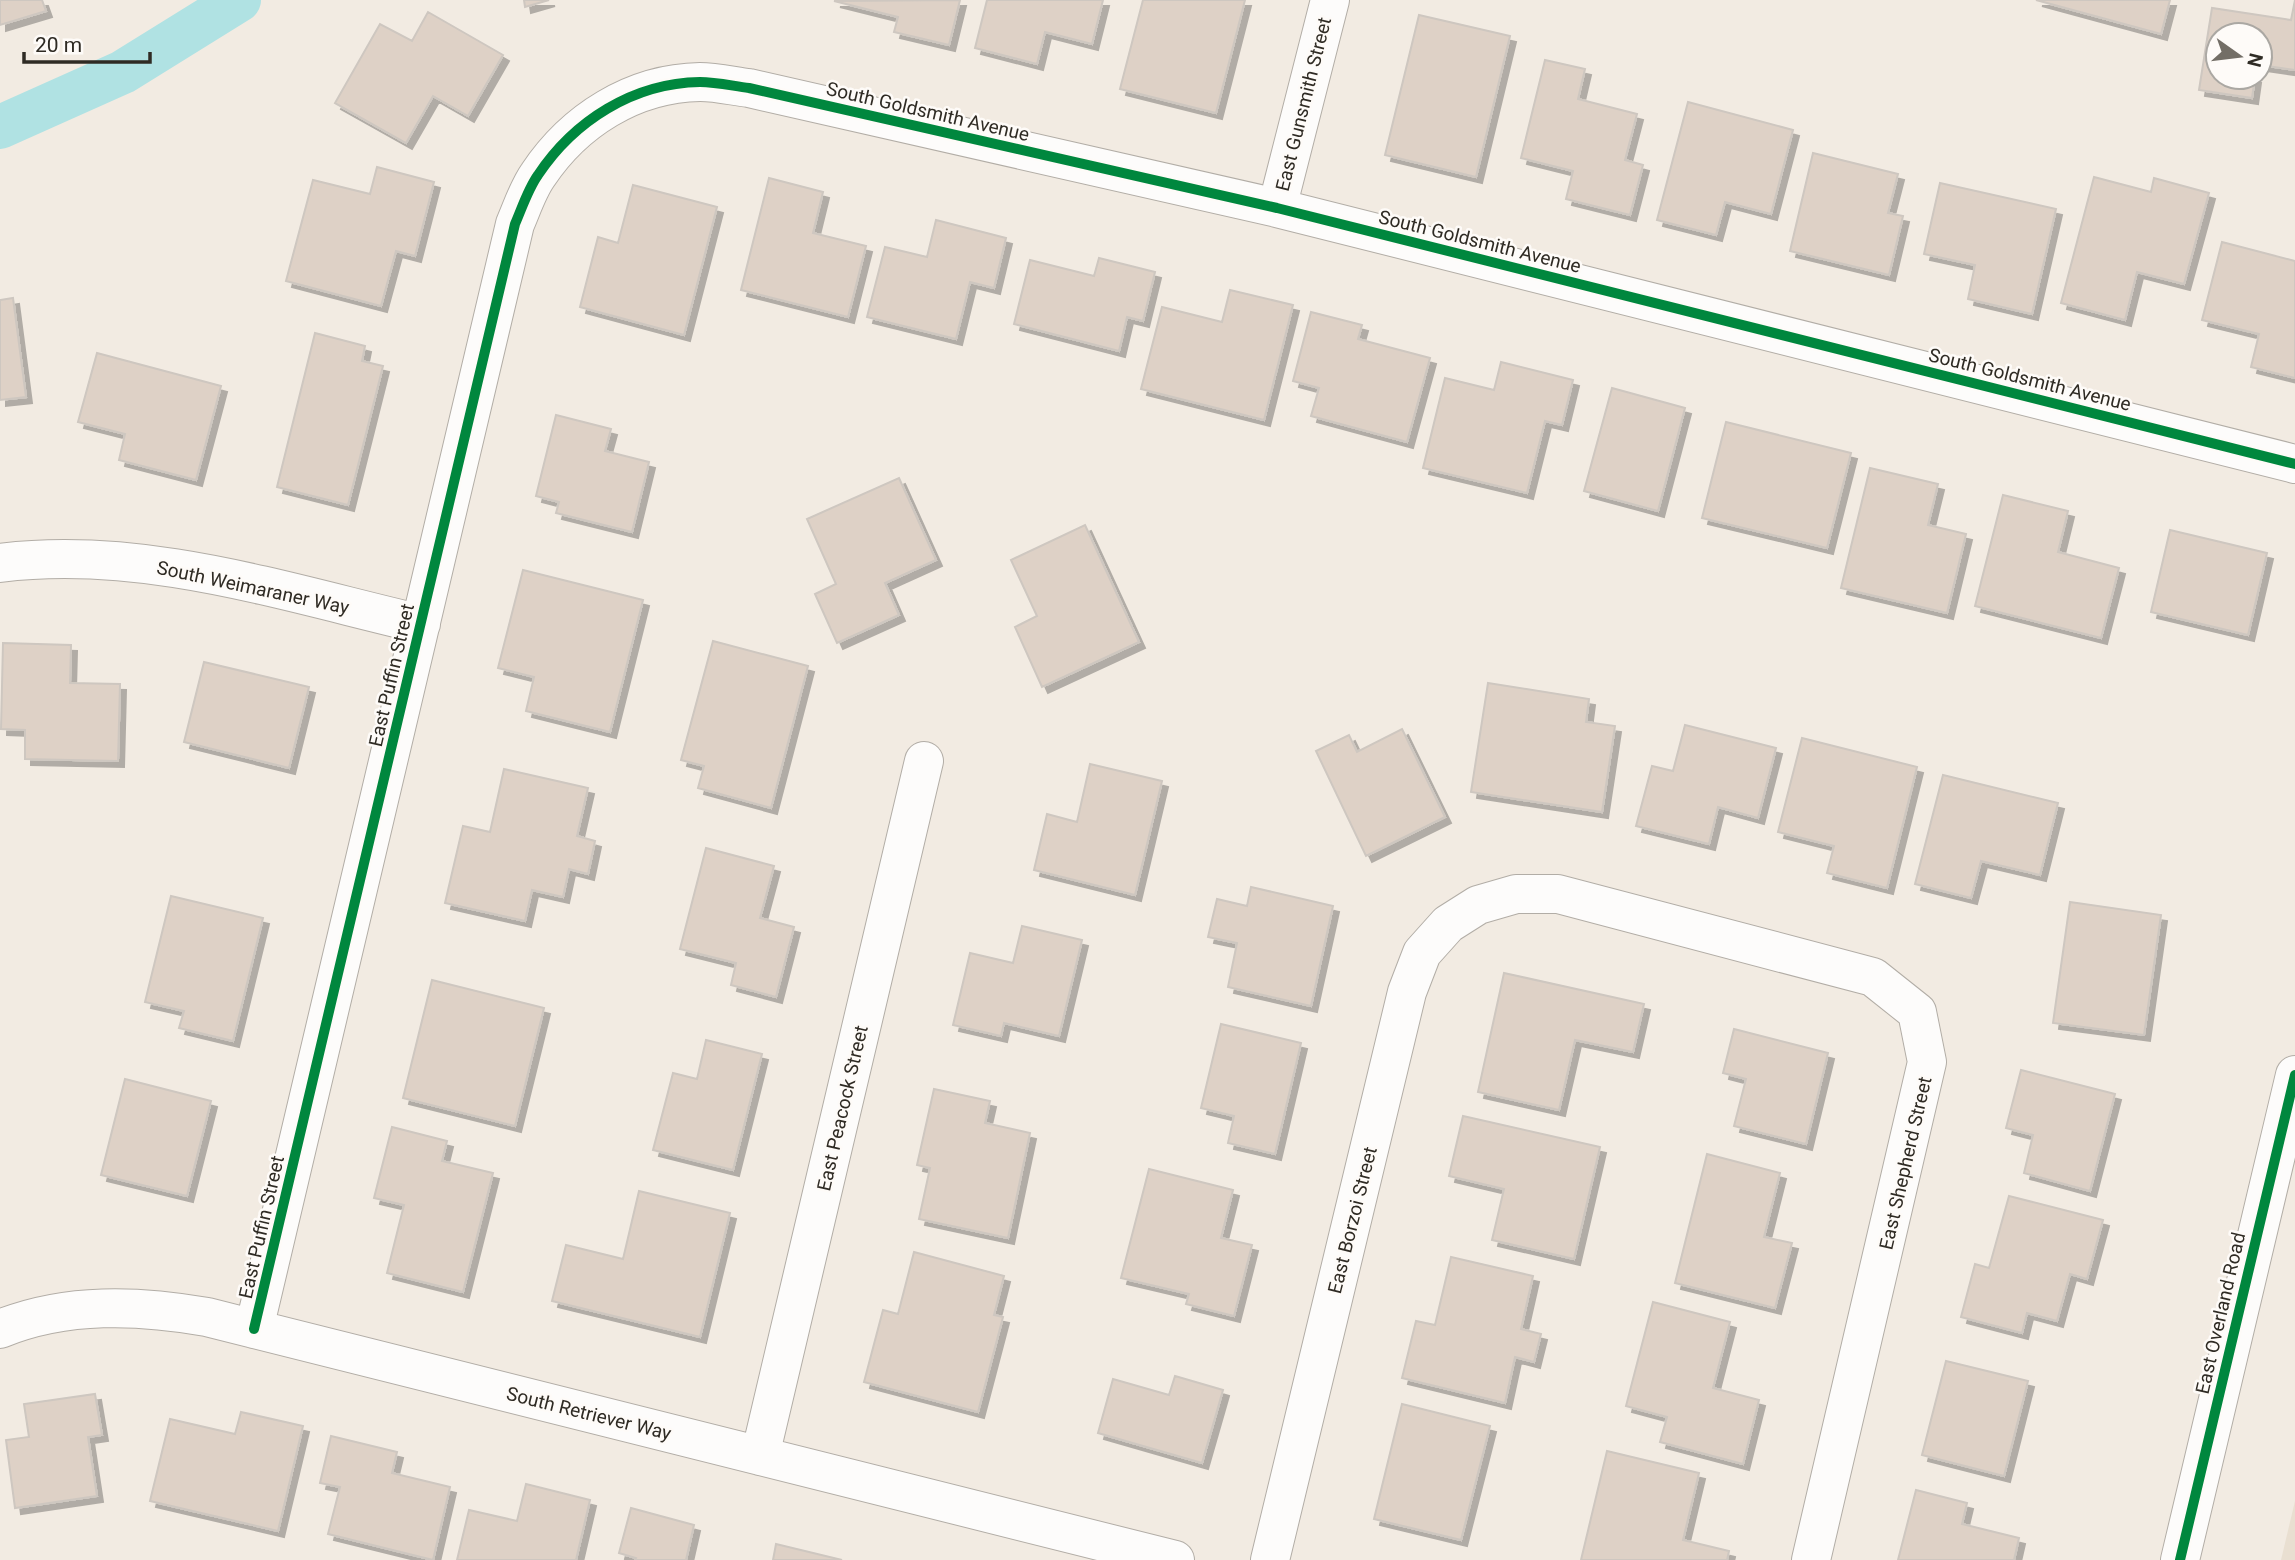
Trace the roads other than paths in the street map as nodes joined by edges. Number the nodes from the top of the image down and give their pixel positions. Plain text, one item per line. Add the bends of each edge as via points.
1 (1330, 0) edge
2 (652, 89) joint
3 (1277, 208) junction
4 (2295, 464) edge
5 (0, 563) edge
6 (421, 624) junction
7 (924, 761) dead end
8 (1478, 905) joint
9 (2295, 1075) edge
10 (0, 1329) edge
11 (254, 1329) junction
12 (760, 1456) junction
13 (1175, 1560) edge
14 (1270, 1560) edge
15 (1811, 1560) edge
16 (2180, 1560) edge

1 - 3 street, East Gunsmith Street
2 - 3 street, South Goldsmith Avenue via 700,82 749,88
2 - 6 street, East Puffin Street via 606,108 566,138 536,177 515,224
3 - 4 street, South Goldsmith Avenue
5 - 6 street, South Weimaraner Way via 69,559 166,566
6 - 11 street, East Puffin Street
7 - 12 street, East Peacock Street
8 - 14 street, East Borzoi Street via 1448,924 1422,953 1407,992
8 - 15 street, East Shepherd Street via 1516,894 1558,894 1873,976 1917,1012 1927,1062
9 - 16 street, East Overland Road
10 - 11 street, South Retriever Way via 62,1312 111,1308 160,1309
11 - 12 street, South Retriever Way
12 - 13 street, South Retriever Way

